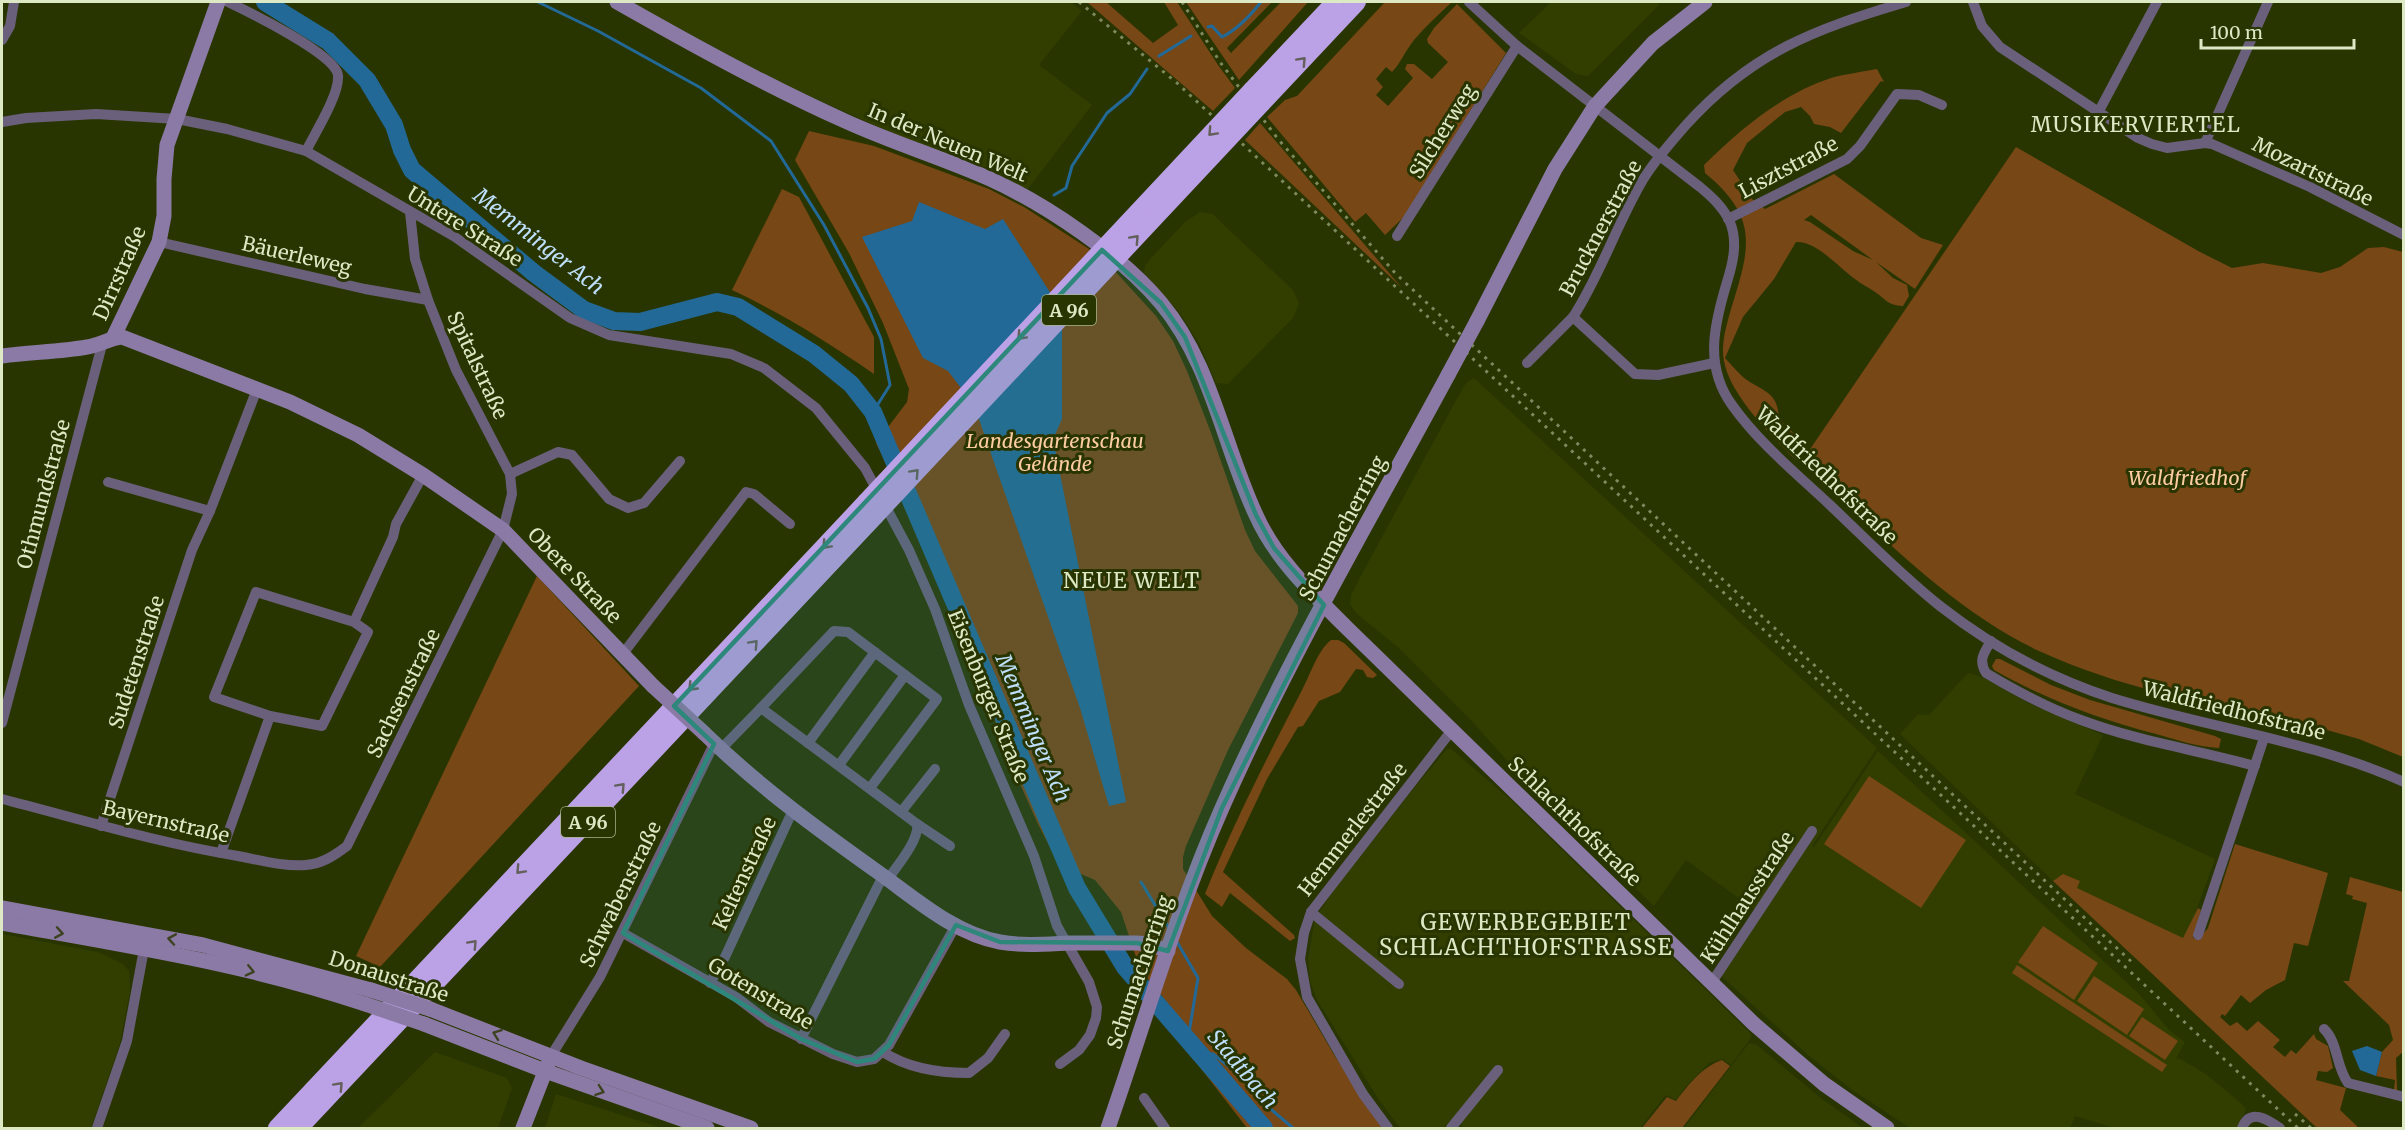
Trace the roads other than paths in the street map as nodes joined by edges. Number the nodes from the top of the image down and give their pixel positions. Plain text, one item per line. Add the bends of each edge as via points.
1 (14, 2) edge
2 (218, 2) edge
3 (228, 2) edge
4 (617, 2) edge
5 (1335, 2) edge
6 (1357, 2) edge
7 (1469, 2) edge
8 (1705, 2) edge
9 (1906, 2) edge
10 (1973, 2) edge
11 (2157, 2) edge
12 (2268, 2) edge
13 (2, 40) edge
14 (1517, 46) junction
15 (1257, 96) junction
16 (1942, 105) dead end
17 (1595, 106) junction
18 (2099, 111) junction
19 (177, 119) junction
20 (2, 122) edge
21 (2205, 143) junction
22 (306, 151) junction
23 (1659, 156) junction
24 (410, 212) junction
25 (1728, 219) junction
26 (1397, 236) dead end
27 (2403, 236) edge
28 (159, 242) junction
29 (428, 300) junction
30 (1573, 317) junction
31 (108, 341) junction
32 (2, 356) edge
33 (1527, 363) dead end
34 (1714, 363) junction
35 (257, 389) junction
36 (680, 462) dead end
37 (865, 468) joint
38 (510, 474) junction
39 (423, 475) junction
40 (108, 482) dead end
41 (871, 509) junction
42 (210, 511) junction
43 (790, 524) dead end
44 (503, 530) junction
45 (1324, 605) junction
46 (354, 622) junction
47 (1991, 641) junction
48 (875, 652) junction
49 (622, 655) junction
50 (906, 675) junction
51 (761, 708) junction
52 (270, 716) junction
53 (2, 723) edge
54 (1452, 730) junction
55 (2264, 738) junction
56 (713, 742) junction
57 (808, 742) junction
58 (839, 765) junction
59 (2255, 766) junction
60 (935, 769) dead end
61 (2403, 782) edge
62 (870, 788) junction
63 (2, 800) edge
64 (793, 810) junction
65 (901, 812) junction
66 (917, 824) junction
67 (101, 826) junction
68 (1812, 831) dead end
69 (950, 846) dead end
70 (221, 853) junction
71 (323, 861) joint
72 (885, 877) junction
73 (2, 908) edge
74 (1311, 912) junction
75 (2, 923) edge
76 (956, 926) junction
77 (623, 933) junction
78 (2198, 935) dead end
79 (1066, 943) junction
80 (1170, 946) junction
81 (144, 949) junction
82 (1712, 982) junction
83 (710, 983) junction
84 (1399, 984) dead end
85 (427, 1017) junction
86 (2324, 1029) dead end
87 (1005, 1034) dead end
88 (801, 1039) junction
89 (883, 1052) junction
90 (551, 1056) junction
91 (1060, 1064) dead end
92 (1498, 1070) dead end
93 (545, 1071) junction
94 (2403, 1097) edge
95 (1144, 1098) dead end
96 (97, 1128) edge
97 (277, 1128) edge
98 (299, 1128) edge
99 (523, 1128) edge
100 (706, 1128) edge
101 (751, 1128) edge
102 (1108, 1128) edge
103 (1165, 1128) edge
104 (1388, 1128) edge
105 (1451, 1128) edge
106 (1887, 1128) edge
107 (2242, 1128) edge
108 (2280, 1128) edge

1 - 13 street via 10,26
2 - 19 street, Dirrstraße
3 - 22 street via 282,29 333,63 338,74 336,90
4 - 45 street, In der Neuen Welt via 815,108 1013,191 1060,219 1126,269 1161,303 1185,337 1200,365 1256,515 1274,548
5 - 15 highway, A 96
15 -> 6 highway, A 96
7 - 14 street, Waldfriedhofstraße
8 - 17 street, Schumacherring via 1653,43
9 - 23 street, Brucknerstraße via 1826,28 1766,56 1717,93
10 - 18 street, Mozartstraße via 1985,31 2000,47
11 - 18 street
12 - 21 street
14 - 17 street, Waldfriedhofstraße
14 - 26 street, Silcherweg
15 - 41 highway, A 96, bridge
16 - 25 street, Lisztstraße via 1919,95 1897,94 1846,159
17 - 23 street, Waldfriedhofstraße
17 - 45 street, Schumacherring, bridge via 1555,169
18 - 21 street, Mozartstraße via 2152,144 2168,148
19 - 20 street, Untere Straße via 96,114
19 - 22 street, Untere Straße
19 - 28 street, Dirrstraße via 167,145
21 - 27 street, Mozartstraße via 2310,187
22 - 24 street, Untere Straße
23 - 25 street, Waldfriedhofstraße via 1716,202
23 - 30 street, Brucknerstraße via 1642,180
24 - 29 street, Spitalstraße via 415,259
24 - 37 street, Untere Straße via 455,237 570,318 609,335 731,354 764,368 816,408
25 - 34 street, Waldfriedhofstraße via 1734,240 1733,258 1713,336
28 - 29 street, Bäuerleweg
28 - 31 street, Dirrstraße
29 - 38 street, Spitalstraße via 456,370
30 - 33 street, Brucknerstraße
30 - 34 street, Brucknerstraße via 1635,374 1658,375
31 - 32 street, Obere Straße
31 - 35 street, Obere Straße via 123,337
31 - 53 street, Othmundstraße
34 - 47 street, Waldfriedhofstraße via 1730,403 1760,438 1923,592
35 - 39 street, Obere Straße via 358,435
35 - 42 street, Sudetenstraße
36 - 38 street via 644,503 628,508 609,499 572,455 558,452
37 - 79 street, Eisenburger Straße via 935,609 969,705 1034,856
38 - 44 street, Spitalstraße via 512,494
39 - 44 street, Obere Straße
39 - 46 street via 396,524
40 - 42 street
41 -> 97 highway, A 96
98 -> 41 highway, A 96
42 - 67 street, Sudetenstraße via 192,550
43 - 49 street via 754,494 746,492
44 - 49 street, Obere Straße
44 - 71 street, Sachsenstraße via 354,834 347,846
45 - 54 street, Schlachthofstraße
45 - 80 street, Schumacherring via 1226,799
46 - 52 street via 368,632 322,726
46 - 52 street via 255,592 214,697
47 - 55 street, Waldfriedhofstraße via 2033,666 2108,696
47 - 59 street via 1981,664 1986,673 2057,710 2081,721
48 - 50 street
48 - 51 street, Schwabenstraße via 848,632 834,631
48 - 57 street
49 - 56 street, Obere Straße, bridge
50 - 58 street
50 - 62 street via 937,699
51 - 56 street, Schwabenstraße
51 - 57 street
52 - 70 street
54 - 74 street, Hemmerlestraße
54 - 82 street, Schlachthofstraße
55 - 59 street
55 - 61 street, Waldfriedhofstraße via 2338,755
56 - 64 street, Obere Straße
56 - 77 street, Schwabenstraße
57 - 58 street
58 - 62 street
59 - 78 street
60 - 65 street
62 - 65 street
63 - 67 street, Bayernstraße
64 - 72 street, Obere Straße
64 - 83 street, Keltenstraße
65 - 66 street
66 - 69 street
66 - 72 street via 914,841
67 - 70 street, Bayernstraße
68 - 82 street, Kühlhausstraße
70 - 71 street, Bayernstraße via 305,865
72 - 76 street, Obere Straße
72 - 88 street
85 -> 73 street, Donaustraße, bridge via 371,990 203,945
74 - 84 street
74 - 104 street, Hemmerlestraße via 1300,958 1310,1005
75 -> 81 street, Donaustraße
76 - 79 street, Obere Straße via 1000,942
76 - 89 street
77 - 83 street, Gotenstraße
77 - 90 street, Schwabenstraße
79 - 80 street, Obere Straße
79 - 91 street via 1089,982 1097,1007 1090,1035 1079,1050
80 - 102 street, Schumacherring
81 -> 85 street, Donaustraße, bridge via 189,956 364,1004
81 - 96 street via 127,1041
82 - 106 street, Schlachthofstraße via 1808,1071
83 - 88 street, Gotenstraße
90 -> 85 street, Donaustraße
85 - 93 street, Donaustraße
86 - 94 street via 2331,1035 2348,1083
87 - 89 street via 988,1058 969,1073 897,1062
88 - 89 street, Gotenstraße via 857,1062 874,1059
90 - 93 street
90 - 101 street, Donaustraße
92 - 105 street
93 - 99 street
93 -> 100 street, Donaustraße
95 - 103 street
107 - 108 street via 2254,1117 2263,1117

